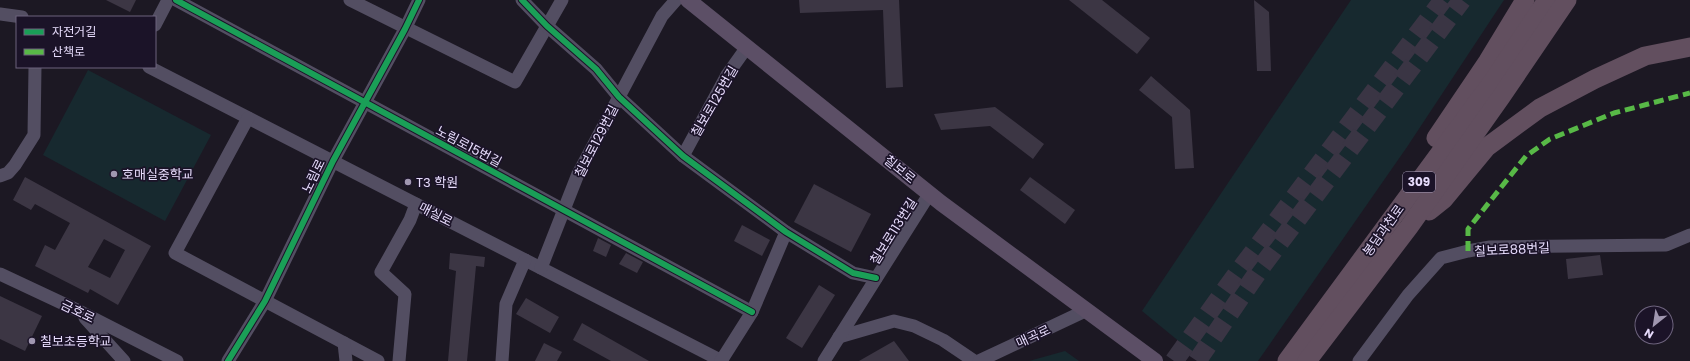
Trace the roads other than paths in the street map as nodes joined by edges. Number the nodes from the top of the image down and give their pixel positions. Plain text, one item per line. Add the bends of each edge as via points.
1 (168, 0) edge
2 (176, 0) edge
3 (350, 0) edge
4 (419, 0) edge
5 (522, 0) edge
6 (562, 0) edge
7 (676, 0) edge
8 (688, 0) edge
9 (1526, 0) edge
10 (1547, 0) edge
11 (1567, 0) edge
12 (0, 14) edge
13 (16, 16) edge
14 (156, 23) edge
15 (547, 26) junction
16 (405, 29) junction
17 (747, 47) junction
18 (1690, 47) edge
19 (35, 68) edge
20 (151, 68) edge
21 (618, 97) junction
22 (365, 102) junction
23 (248, 118) junction
24 (683, 156) junction
25 (333, 161) junction
26 (0, 176) edge
27 (930, 193) junction
28 (416, 204) junction
29 (564, 210) junction
30 (1402, 221) junction
31 (786, 232) junction
32 (1690, 235) edge
33 (525, 260) junction
34 (541, 268) junction
35 (0, 274) edge
36 (876, 278) junction
37 (265, 301) junction
38 (1087, 310) junction
39 (79, 311) junction
40 (752, 312) junction
41 (839, 337) junction
42 (344, 343) junction
43 (124, 361) edge
44 (177, 361) edge
45 (228, 361) edge
46 (346, 361) edge
47 (378, 361) edge
48 (399, 361) edge
49 (502, 361) edge
50 (721, 361) edge
51 (824, 361) edge
52 (974, 361) edge
53 (978, 361) edge
54 (1155, 361) edge
55 (1286, 361) edge
56 (1307, 361) edge
57 (1359, 361) edge

1 - 14 street
2 - 22 street, 노림로15번길
3 - 16 street
4 - 16 street, 노림로
5 - 15 street
6 - 15 street
7 - 21 street, 칠보로129번길 via 662,16
8 - 17 main road, 칠보로
9 - 30 highway via 1420,162
10 - 30 highway, 봉담과천로 / 309
11 - 30 highway, 봉담과천로 / 309 via 1501,97
12 - 13 street
15 - 16 street via 515,82
15 - 21 street via 596,69
16 - 22 street, 노림로
17 - 24 street, 칠보로125번길 via 727,75
17 - 27 main road, 칠보로
18 - 30 highway via 1645,56 1540,108 1487,147 1444,200
19 - 26 street via 34,135 8,173
20 - 23 street, 매실로
21 - 24 street
21 - 29 street, 칠보로129번길 via 578,174
22 - 25 street, 노림로
22 - 29 street, 노림로15번길
23 - 25 street, 매실로
23 - 37 street via 175,253
24 - 31 street
25 - 28 street, 매실로
25 - 37 street, 노림로
27 - 36 street, 칠보로113번길
27 - 38 main road, 칠보로
28 - 33 street, 매실로
28 - 48 street via 381,272 405,294
29 - 34 street, 칠보로129번길
29 - 40 street, 노림로15번길
30 - 55 highway, 봉담과천로 / 309
30 - 56 highway, 봉담과천로 / 309
31 - 36 street via 853,273
31 - 40 street
32 - 57 street, 칠보로88번길 via 1666,245 1490,247 1441,258 1408,295
33 - 34 street, 매실로
33 - 49 street via 506,304
34 - 50 street, 매실로
35 - 39 street, 금호로
36 - 41 street, 칠보로113번길
37 - 42 street
37 - 45 street, 노림로
38 - 53 street, 매곡로
38 - 54 main road, 칠보로
39 - 43 street
39 - 44 street, 금호로
40 - 50 street
41 - 51 street, 칠보로113번길
41 - 52 street via 894,321 914,326 943,340
42 - 46 street
42 - 47 street

